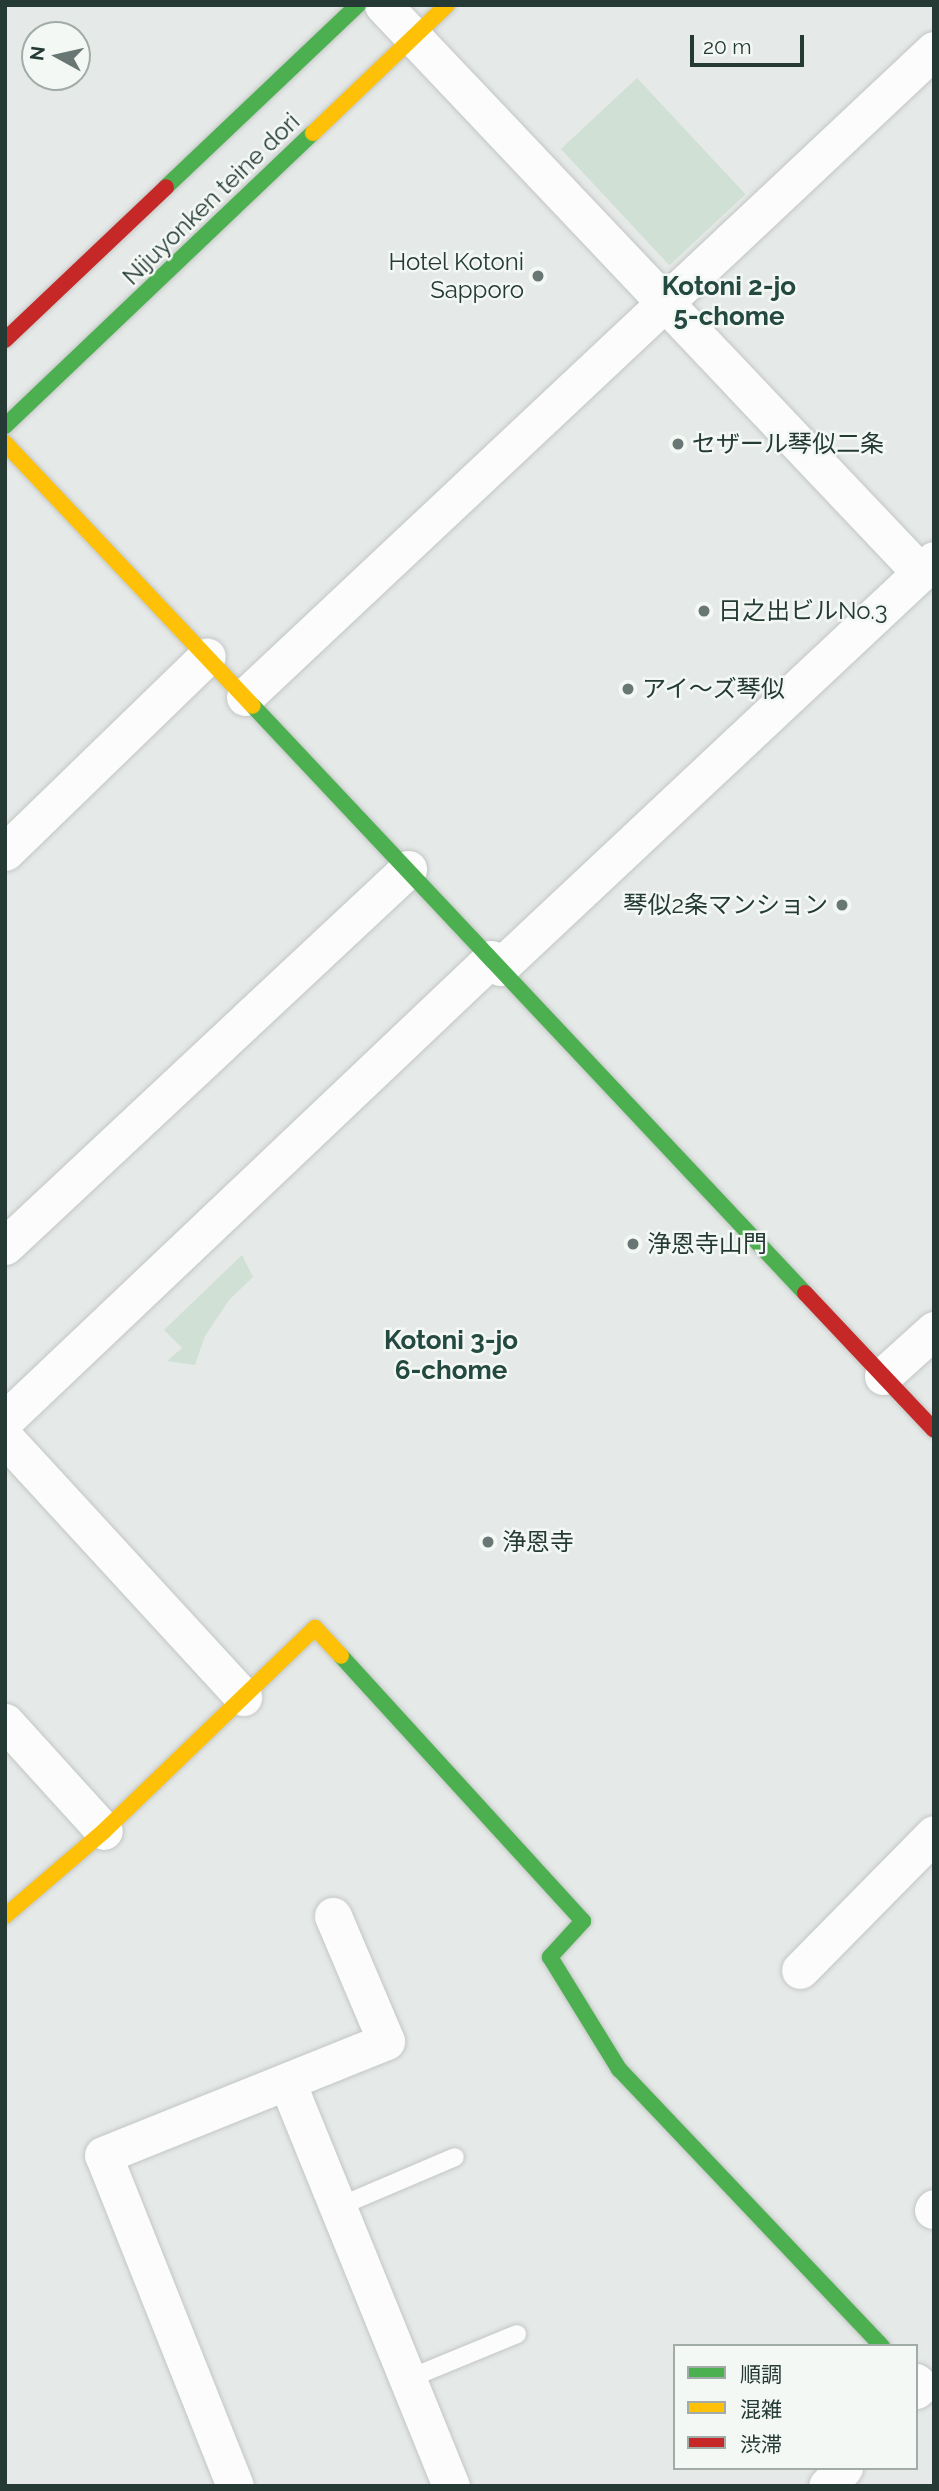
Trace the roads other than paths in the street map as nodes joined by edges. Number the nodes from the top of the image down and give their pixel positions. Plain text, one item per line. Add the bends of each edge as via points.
1 (358, 5) edge
2 (383, 5) edge
3 (447, 5) edge
4 (413, 37) junction
5 (934, 50) edge
6 (664, 302) junction
7 (5, 340) edge
8 (5, 426) edge
9 (5, 443) edge
10 (927, 566) edge
11 (207, 656) junction
12 (245, 697) junction
13 (5, 852) edge
14 (408, 869) junction
15 (496, 963) junction
16 (5, 1247) edge
17 (934, 1330) edge
18 (883, 1376) junction
19 (5, 1420) edge
20 (934, 1430) edge
21 (5, 1438) edge
22 (243, 1697) junction
23 (5, 1722) edge
24 (104, 1831) junction
25 (934, 1834) edge
26 (5, 1916) edge
27 (332, 1916) dead end
28 (800, 1970) dead end
29 (287, 2082) junction
30 (455, 2157) dead end
31 (338, 2207) junction
32 (517, 2334) dead end
33 (879, 2344) edge
34 (408, 2379) junction
35 (842, 2470) edge
36 (235, 2486) edge
37 (451, 2486) edge
38 (827, 2486) edge

1 - 7 street, Nijuyonken teine dori
2 - 4 street
3 - 4 street, Nijuyonken teine dori
4 - 6 street
4 - 8 street, Nijuyonken teine dori
5 - 6 street
6 - 10 street
6 - 12 street
9 - 11 street
10 - 15 street
11 - 12 street
11 - 13 street
12 - 14 street
14 - 15 street
14 - 16 street
15 - 18 street
15 - 19 street
17 - 18 street
18 - 20 street
21 - 22 street
22 - 24 street
22 - 33 street via 315,1628 583,1921 550,1957 619,2069
23 - 24 street
24 - 26 street
25 - 28 street
27 - 29 street via 386,2041
29 - 31 street
29 - 36 street via 103,2155
30 - 31 lane
31 - 34 street
32 - 34 lane
34 - 37 street
35 - 38 street

